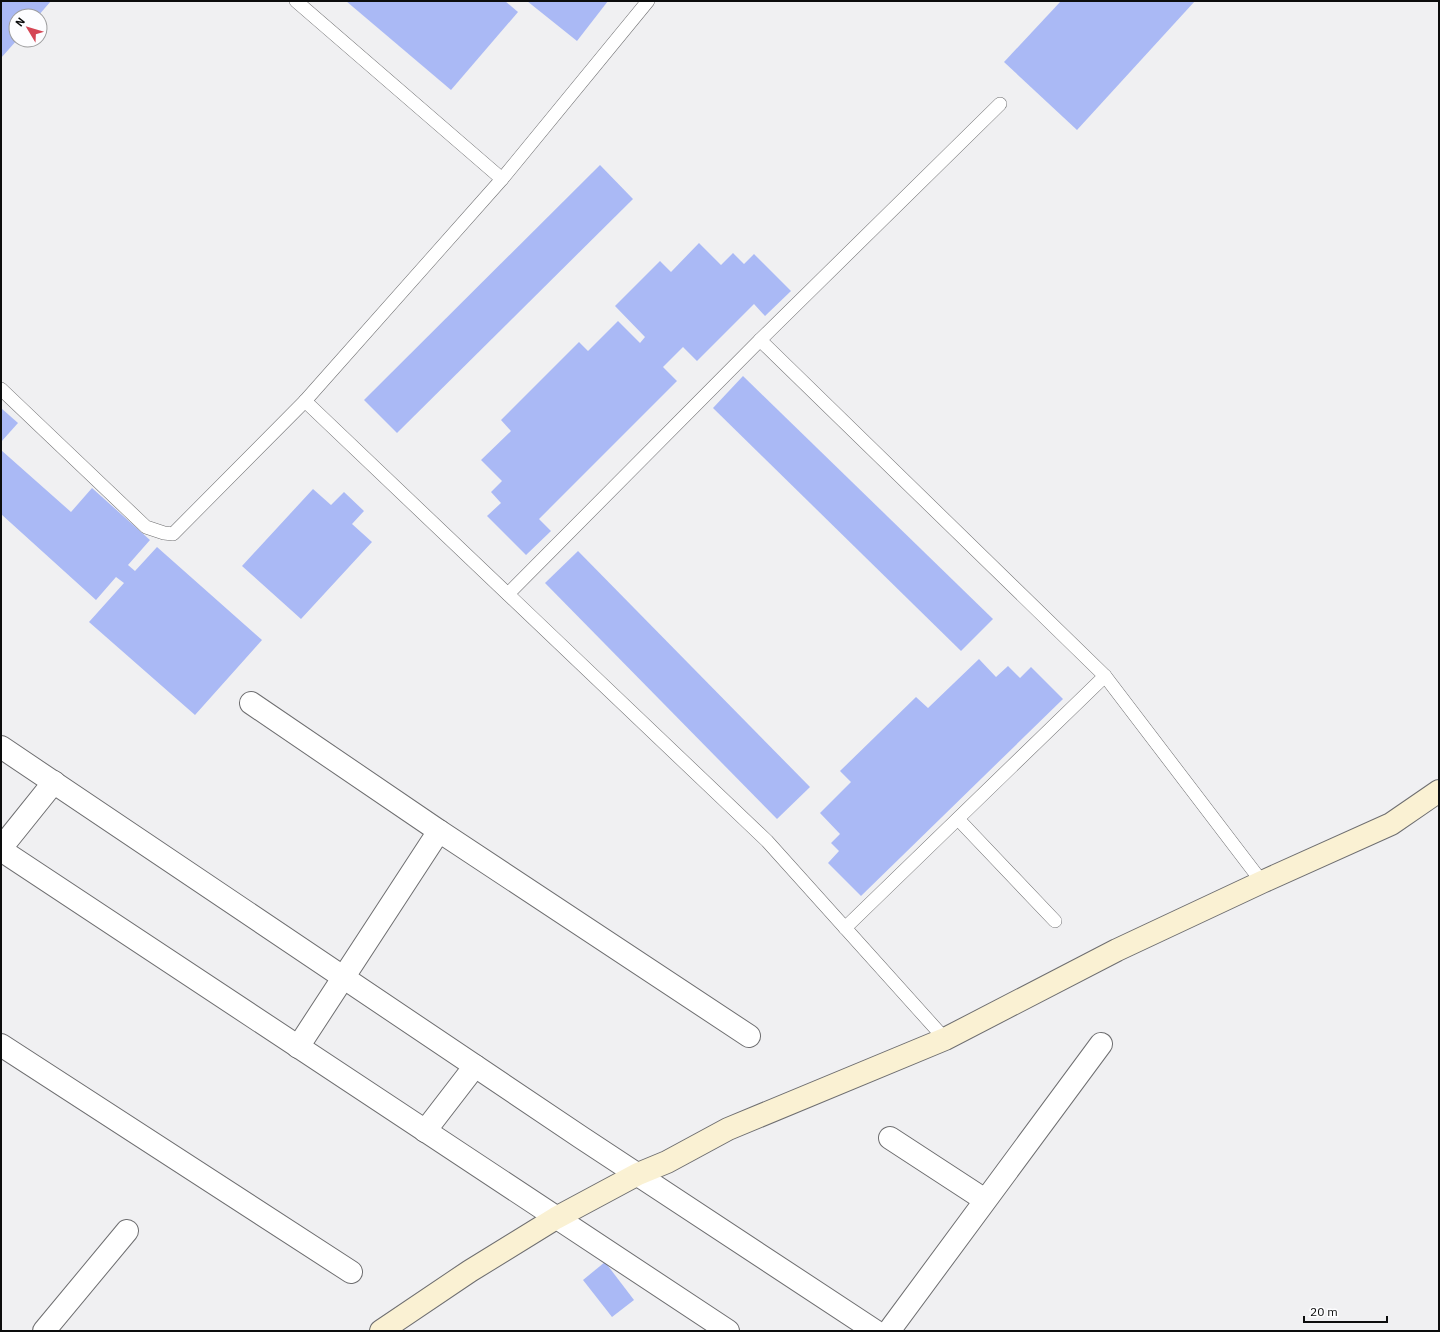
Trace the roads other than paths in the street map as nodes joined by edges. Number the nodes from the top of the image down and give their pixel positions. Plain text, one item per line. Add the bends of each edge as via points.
1 (296, 1) edge
2 (648, 1) edge
3 (1000, 104) dead end
4 (502, 179) junction
5 (760, 340) junction
6 (1, 389) edge
7 (305, 401) junction
8 (508, 594) junction
9 (1105, 676) junction
10 (251, 703) dead end
11 (1, 747) edge
12 (54, 782) junction
13 (1439, 791) edge
14 (958, 819) junction
15 (439, 831) junction
16 (1, 849) edge
17 (1262, 882) junction
18 (1055, 921) dead end
19 (845, 928) junction
20 (344, 977) junction
21 (749, 1036) dead end
22 (945, 1039) junction
23 (1101, 1044) dead end
24 (1, 1045) edge
25 (298, 1047) junction
26 (475, 1066) junction
27 (425, 1131) junction
28 (890, 1138) dead end
29 (638, 1174) junction
30 (986, 1200) junction
31 (556, 1218) junction
32 (127, 1231) dead end
33 (351, 1272) dead end
34 (48, 1330) edge
35 (381, 1331) edge
36 (728, 1331) edge
37 (875, 1331) edge
38 (889, 1331) edge

1 - 4 lane
2 - 4 lane
3 - 5 lane
4 - 7 lane
5 - 8 lane
5 - 9 lane
6 - 7 lane via 146,527 174,534
7 - 8 lane
8 - 19 lane via 766,841
9 - 14 lane
9 - 17 lane
10 - 15 street
11 - 12 street
12 - 16 street
12 - 20 street
13 - 17 street via 1392,824
14 - 18 lane
14 - 19 lane
15 - 20 street
15 - 21 street
16 - 25 street
17 - 22 street via 1117,950
19 - 22 lane
20 - 25 street
20 - 26 street
22 - 29 street via 728,1129 667,1162
23 - 30 street
24 - 33 street
25 - 27 street
26 - 27 street
26 - 29 street
27 - 31 street
28 - 30 street
29 - 31 street
29 - 37 street
30 - 38 street
31 - 35 street via 470,1271
31 - 36 street
32 - 34 street

